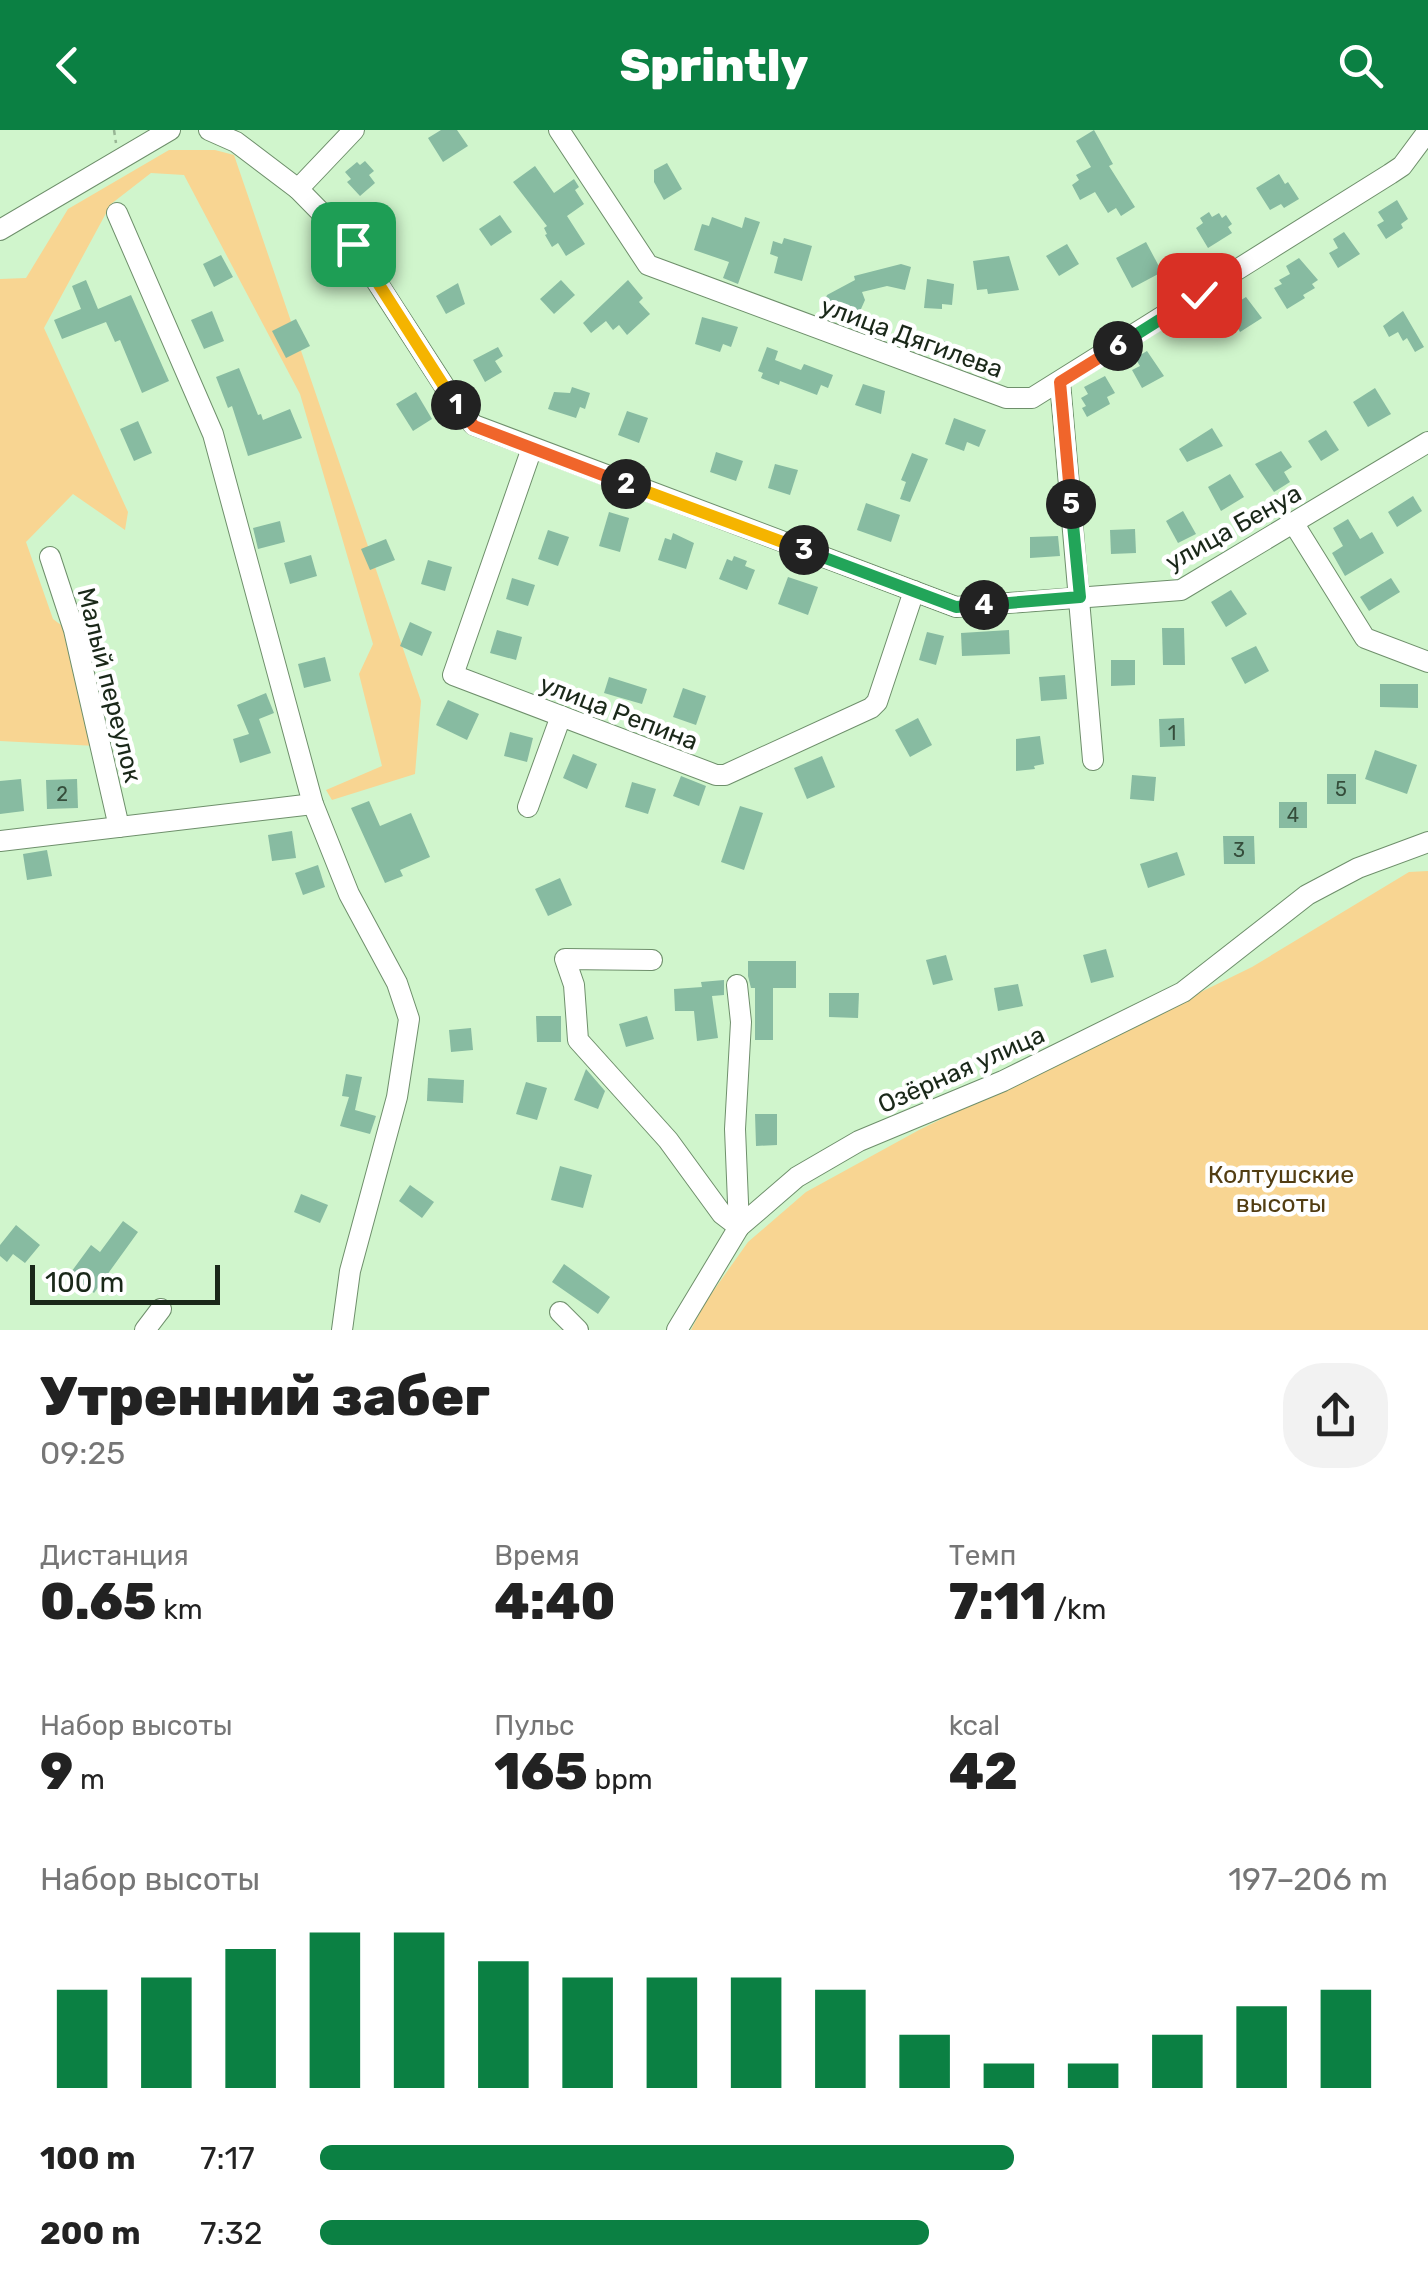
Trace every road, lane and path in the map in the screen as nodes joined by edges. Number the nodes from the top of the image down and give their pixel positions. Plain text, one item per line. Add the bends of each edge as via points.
1 (170, 130) edge
2 (210, 130) edge
3 (354, 130) edge
4 (559, 130) edge
5 (1428, 132) edge
6 (298, 190) junction
7 (117, 212) dead end
8 (0, 230) edge
9 (1060, 382) junction
10 (1428, 442) edge
11 (532, 448) junction
12 (1294, 524) junction
13 (50, 557) dead end
14 (914, 592) junction
15 (1080, 597) junction
16 (1428, 662) edge
17 (561, 716) junction
18 (1092, 760) dead end
19 (313, 804) junction
20 (528, 807) dead end
21 (119, 826) junction
22 (0, 841) edge
23 (1418, 846) edge
24 (652, 960) dead end
25 (737, 984) dead end
26 (738, 1227) junction
27 (162, 1309) dead end
28 (560, 1312) dead end
29 (145, 1330) edge
30 (342, 1330) edge
31 (578, 1330) edge
32 (677, 1330) edge

1 - 8 street
2 - 6 street, улица Бенуа
3 - 6 street
4 - 9 street, улица Дягилева via 648,265 1006,398 1032,398
5 - 9 street, улица Дягилева via 1402,166
6 - 11 street, улица Бенуа via 353,244 461,412 474,426
7 - 19 street via 213,434
9 - 15 street
10 - 12 street, улица Бенуа
11 - 14 street, улица Бенуа
11 - 17 street, улица Репина via 453,675
12 - 15 street, улица Бенуа via 1181,590
12 - 16 street via 1365,638
13 - 21 street, Малый переулок via 74,630
14 - 15 street, улица Бенуа via 956,607
14 - 17 street, улица Репина via 871,708 725,775
15 - 18 street
17 - 20 street
19 - 21 street
19 - 30 street via 408,1019 397,1096 350,1271
21 - 22 street
23 - 26 street, Озёрная улица via 1307,895 1184,992 1003,1081 859,1141 798,1177
24 - 26 street via 565,958 578,1040
25 - 26 street
26 - 32 street, Озёрная улица
27 - 29 street
28 - 31 street

